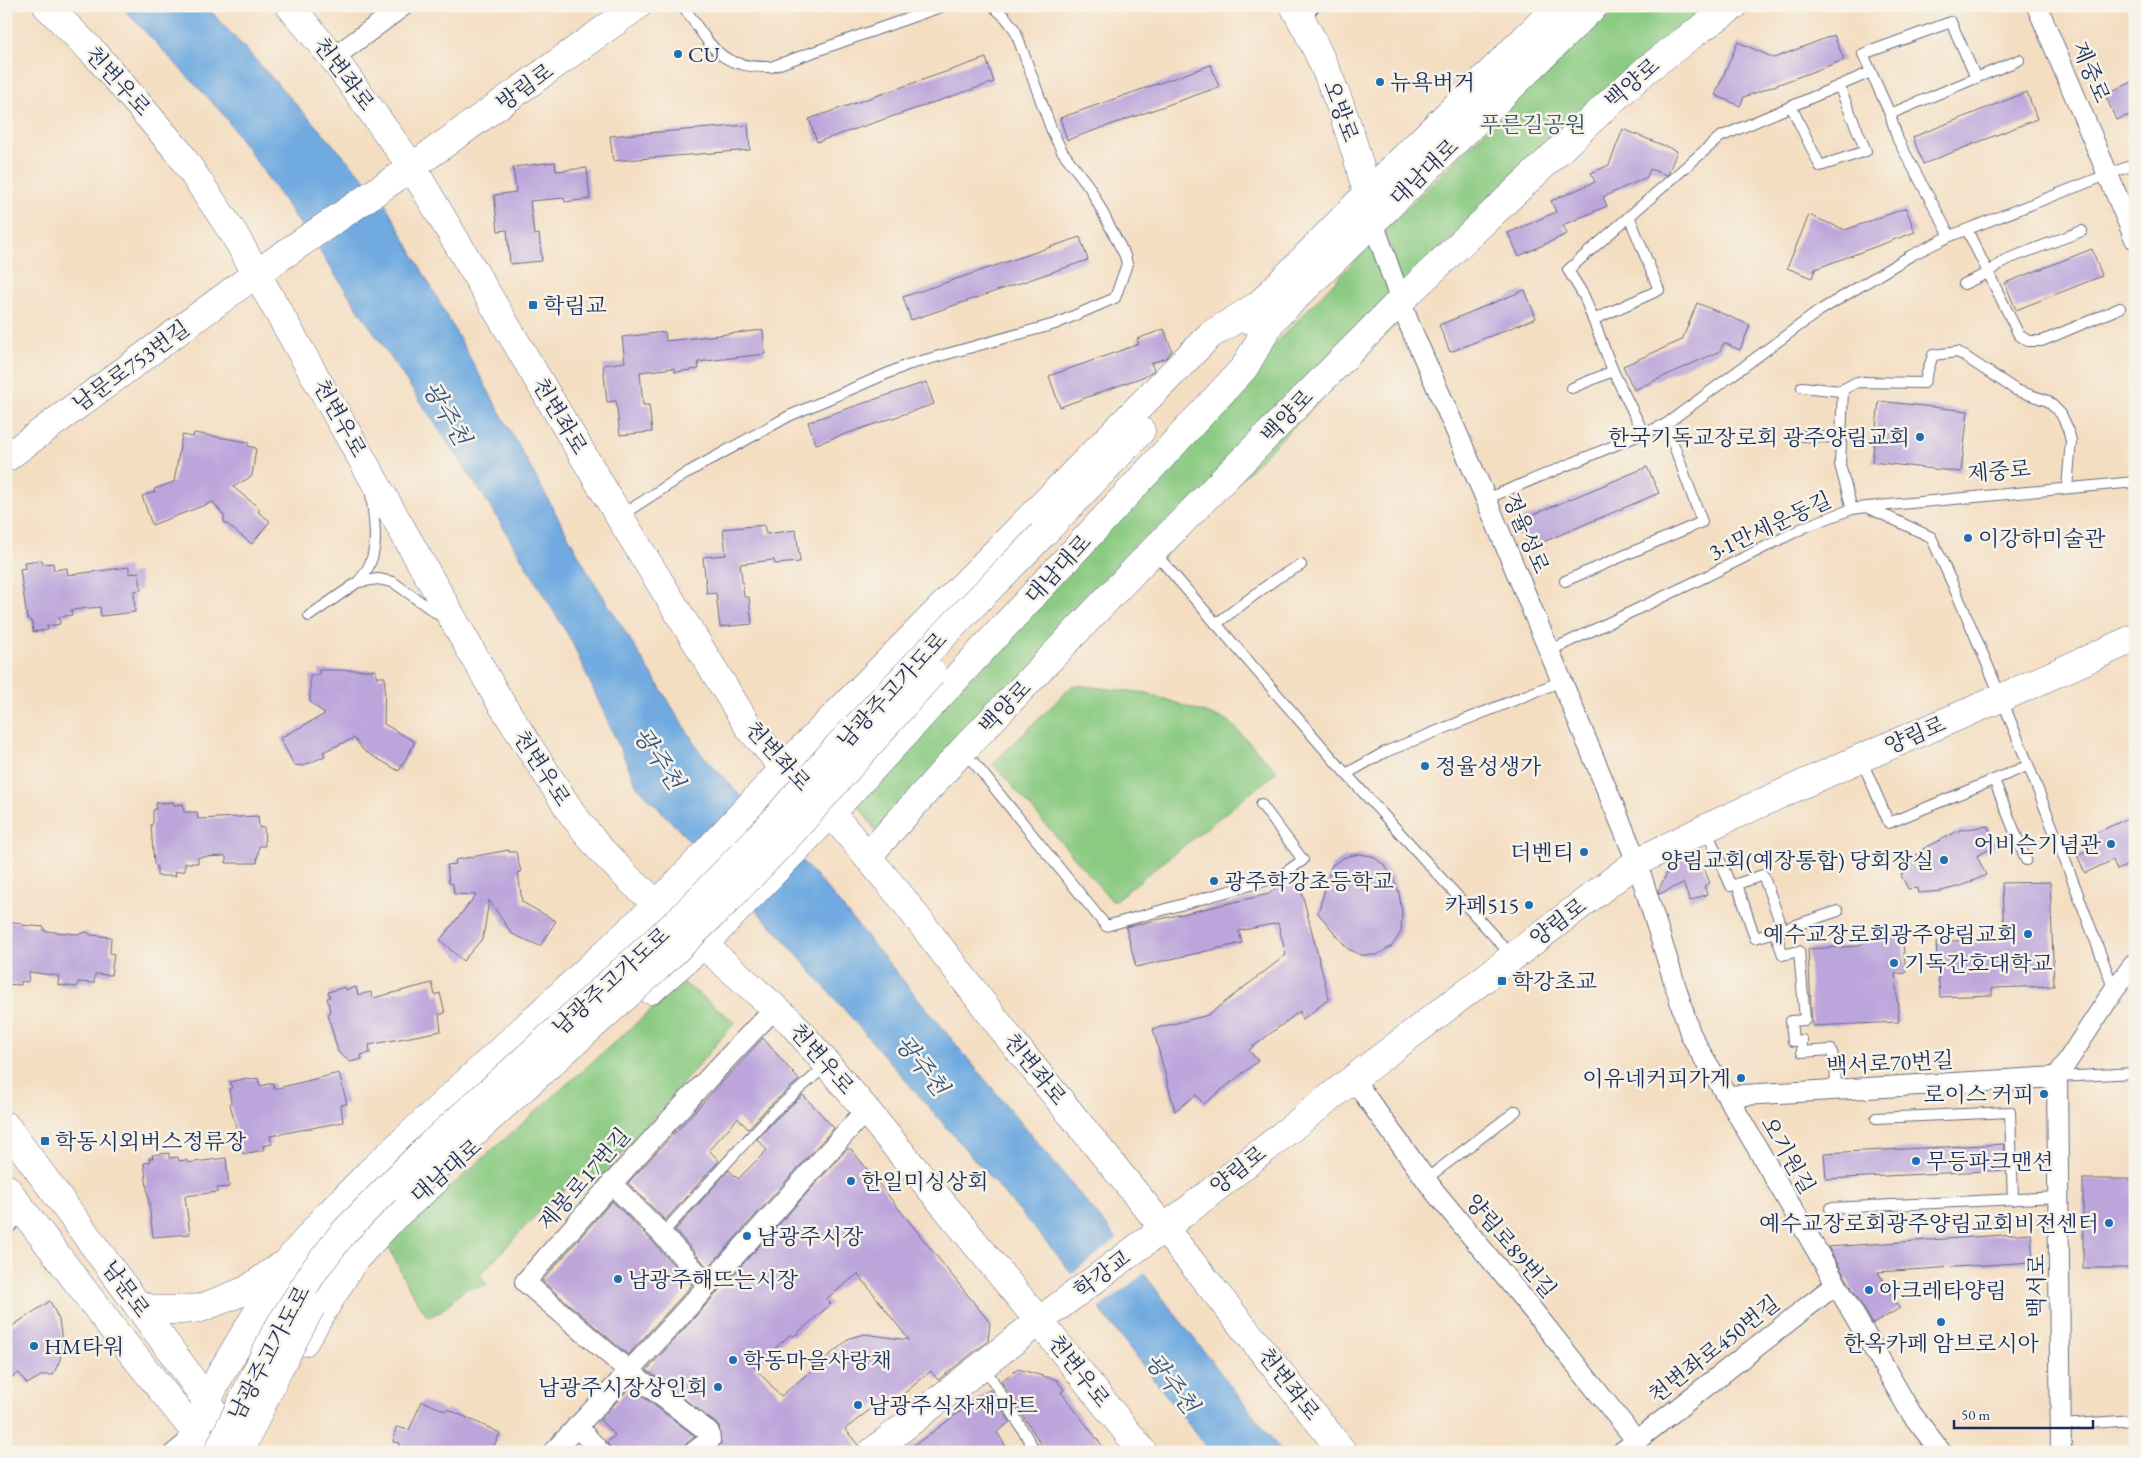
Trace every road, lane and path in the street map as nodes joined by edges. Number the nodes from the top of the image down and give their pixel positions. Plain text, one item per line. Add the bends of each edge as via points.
1 (47, 6) edge
2 (290, 6) edge
3 (402, 6) edge
4 (637, 6) edge
5 (683, 6) edge
6 (943, 6) edge
7 (993, 6) edge
8 (1558, 6) edge
9 (1594, 6) edge
10 (1734, 6) edge
11 (2037, 6) edge
12 (1304, 11) edge
13 (333, 58) junction
14 (2019, 60) dead end
15 (1871, 72) junction
16 (1976, 78) junction
17 (1839, 86) junction
18 (1791, 106) junction
19 (1890, 114) junction
20 (2135, 164) edge
21 (412, 168) junction
22 (2108, 173) junction
23 (1367, 194) junction
24 (1629, 216) junction
25 (1373, 222) junction
26 (1967, 230) junction
27 (2082, 231) dead end
28 (1950, 236) junction
29 (2135, 239) edge
30 (257, 273) junction
31 (1988, 273) junction
32 (1964, 284) dead end
33 (1400, 301) junction
34 (2120, 308) dead end
35 (1266, 311) junction
36 (1593, 320) junction
37 (1613, 371) junction
38 (1572, 388) dead end
39 (1802, 388) dead end
40 (1843, 390) junction
41 (1666, 424) junction
42 (1644, 434) junction
43 (1802, 436) dead end
44 (1841, 438) junction
45 (6, 458) edge
46 (369, 471) junction
47 (2135, 482) edge
48 (2067, 488) junction
49 (1486, 499) junction
50 (1868, 507) junction
51 (1852, 509) junction
52 (619, 516) junction
53 (1047, 542) junction
54 (1153, 551) junction
55 (1301, 564) dead end
56 (1565, 581) dead end
57 (358, 582) junction
58 (309, 616) dead end
59 (1216, 624) junction
60 (460, 631) junction
61 (2135, 638) edge
62 (1549, 651) junction
63 (1562, 681) junction
64 (2001, 698) junction
65 (962, 751) junction
66 (1861, 758) junction
67 (2027, 766) junction
68 (785, 769) junction
69 (1346, 774) junction
70 (1994, 780) junction
71 (1261, 804) dead end
72 (831, 813) junction
73 (1706, 828) junction
74 (867, 857) junction
75 (2026, 860) dead end
76 (1637, 862) junction
77 (1737, 884) junction
78 (657, 905) junction
79 (1838, 911) dead end
80 (1779, 931) junction
81 (704, 943) junction
82 (1512, 956) junction
83 (2135, 963) edge
84 (2114, 990) junction
85 (774, 1008) junction
86 (828, 1065) junction
87 (2135, 1073) edge
88 (2057, 1077) junction
89 (1353, 1079) junction
90 (1836, 1090) junction
91 (1727, 1096) junction
92 (866, 1110) junction
93 (1516, 1111) dead end
94 (1876, 1118) dead end
95 (6, 1126) edge
96 (1426, 1179) junction
97 (611, 1182) junction
98 (6, 1188) edge
99 (2059, 1197) junction
100 (2014, 1200) junction
101 (1830, 1208) dead end
102 (15, 1217) edge
103 (1164, 1228) junction
104 (662, 1234) junction
105 (289, 1260) junction
106 (707, 1284) junction
107 (1835, 1285) junction
108 (137, 1304) junction
109 (1040, 1321) junction
110 (984, 1365) junction
111 (630, 1372) junction
112 (206, 1403) junction
113 (2135, 1420) edge
114 (2061, 1425) junction
115 (577, 1426) junction
116 (198, 1445) edge
117 (1629, 1446) edge
118 (168, 1452) edge
119 (218, 1452) edge
120 (240, 1452) edge
121 (245, 1452) edge
122 (253, 1452) edge
123 (553, 1452) edge
124 (600, 1452) edge
125 (694, 1452) edge
126 (872, 1452) edge
127 (1036, 1452) edge
128 (1143, 1452) edge
129 (1342, 1452) edge
130 (1941, 1452) edge
131 (2060, 1452) edge

1 - 30 main road, 천변우로 via 97,56 178,151
2 - 13 main road, 천변좌로
3 - 13 street
4 - 21 main road, 방림로
5 - 6 lane via 724,58 751,67 771,67
7 - 52 lane via 1015,30 1052,131 1062,151 1090,188 1125,256 1127,264 1115,298 1055,324 907,364 789,416 690,471
8 - 23 main road, 대남대로
9 - 25 main road, 대남대로
10 - 33 main road, 백양로 via 1646,70
11 - 22 street, 제중로
12 - 23 main road, 오방로 via 1350,132
13 - 21 main road, 천변좌로
14 - 16 lane
15 - 16 lane via 1863,54 1951,22
15 - 17 lane
15 - 19 lane
16 - 19 lane
17 - 18 lane
17 - 18 lane via 1866,151 1820,166
18 - 24 lane via 1720,137
19 - 28 lane via 1898,140
20 - 22 lane
21 - 30 main road, 방림로
21 - 52 main road, 천변좌로
22 - 26 lane
22 - 29 street, 제중로
23 - 25 main road, 오방로
23 - 35 main road, 대남대로
24 - 36 lane via 1568,270 1584,296
24 - 36 lane via 1658,290
25 - 33 street, 정율성로
25 - 35 main road, 대남대로
26 - 28 lane
26 - 31 lane
27 - 31 lane via 2005,260
28 - 41 lane via 1910,256 1819,311
30 - 45 main road, 남문로753번길
30 - 46 main road, 천변우로
31 - 32 lane
31 - 34 lane via 2019,335 2028,341 2042,341
33 - 49 street, 정율성로
33 - 54 main road, 백양로
35 - 53 main road, 대남대로
35 - 68 main road, 대남대로 via 1210,335
35 - 72 main road, 대남대로 via 1244,368
36 - 37 lane
37 - 38 lane
37 - 42 lane
39 - 40 lane
40 - 44 lane
40 - 48 lane via 1857,382 1924,383 1933,355 1958,352 2016,390 2048,401 2061,414 2071,441
41 - 42 lane
41 - 56 lane via 1702,522
42 - 49 lane
43 - 44 lane
44 - 51 lane via 1840,465
46 - 57 lane via 376,548 369,568
46 - 60 main road, 천변우로
47 - 48 lane, 제중로
48 - 50 lane, 제중로
49 - 62 street, 정율성로
50 - 51 lane, 3·1만세운동길
50 - 64 lane, 3·1만세운동길 via 1932,537
51 - 62 lane, 3·1만세운동길 via 1807,526
52 - 68 main road, 천변좌로 via 728,696 748,726
53 - 119 main road, 남광주고가도로, bridge via 967,611 838,746 772,823 682,918 428,1147 343,1233 316,1268 275,1333
53 - 120 main road, 남광주고가도로, bridge via 786,839 728,900 657,968 401,1195 368,1230 337,1267 310,1308
54 - 59 lane
54 - 65 main road, 백양로
55 - 59 lane
57 - 58 lane
57 - 60 lane via 378,579 393,582
59 - 69 lane
60 - 78 main road, 천변우로 via 499,700 573,814 599,848
61 - 64 main road, 양림로
62 - 63 street, 정율성로
63 - 69 lane via 1384,752
63 - 76 street, 정율성로
64 - 66 main road, 양림로
64 - 67 lane
65 - 71 lane via 1106,926 1279,877 1303,860
65 - 74 main road, 백양로
66 - 70 lane via 1889,823
66 - 73 main road, 양림로
67 - 70 lane
67 - 84 lane
68 - 72 main road, 천변좌로
68 - 78 main road, 대남대로
69 - 82 lane
70 - 75 lane
72 - 74 main road, 천변좌로
72 - 81 main road, 대남대로
73 - 76 main road, 양림로
73 - 77 lane via 1731,886
74 - 103 main road, 천변좌로
76 - 82 main road, 양림로
76 - 91 street, 오기원길 via 1690,1033
77 - 80 lane via 1755,938
77 - 80 lane via 1763,875
78 - 81 main road, 천변우로
78 - 105 main road via 369,1173
79 - 80 lane
80 - 90 lane via 1783,955 1799,951 1804,1020 1792,1021 1793,1041 1802,1040 1802,1052 1831,1050 1836,1065
81 - 85 main road, 천변우로
81 - 122 main road, 대남대로 via 394,1217 354,1260 302,1344
82 - 89 main road, 양림로
83 - 84 street
84 - 88 street
85 - 86 main road, 천변우로 via 791,1022
85 - 97 street, 제봉로17번길
86 - 92 main road, 천변우로
86 - 104 lane via 772,1114
87 - 88 lane
88 - 90 street, 백서로70번길
88 - 99 street, 백서로
89 - 96 street, 양림로89번길
89 - 103 main road, 양림로
90 - 91 street, 백서로70번길
91 - 107 street, 오기원길
92 - 106 street
92 - 109 main road, 천변우로
93 - 96 lane
94 - 100 lane via 2010,1112
95 - 108 main road, 남문로
96 - 117 street, 양림로89번길
97 - 104 street
97 - 111 street, 제봉로17번길 via 525,1282
98 - 102 main road, 남문로
99 - 100 lane
99 - 114 street, 백서로
100 - 101 lane
102 - 116 main road, 남문로 via 116,1333
103 - 109 main road, 학강교
103 - 129 main road, 천변좌로
104 - 106 street
105 - 108 main road via 247,1290 201,1308 155,1310
105 - 112 main road
106 - 111 street
107 - 117 street, 천변좌로450번길
107 - 130 street, 오기원길 via 1911,1413
108 - 112 main road, 남문로
109 - 110 main road
109 - 128 main road, 천변우로
110 - 126 main road
110 - 127 lane
111 - 115 street
111 - 125 street, 제봉로17번길 via 709,1432 710,1440
112 - 116 main road
112 - 121 main road, 남문로
113 - 114 lane
114 - 131 street, 백서로
115 - 123 street
115 - 124 street
116 - 118 lane

